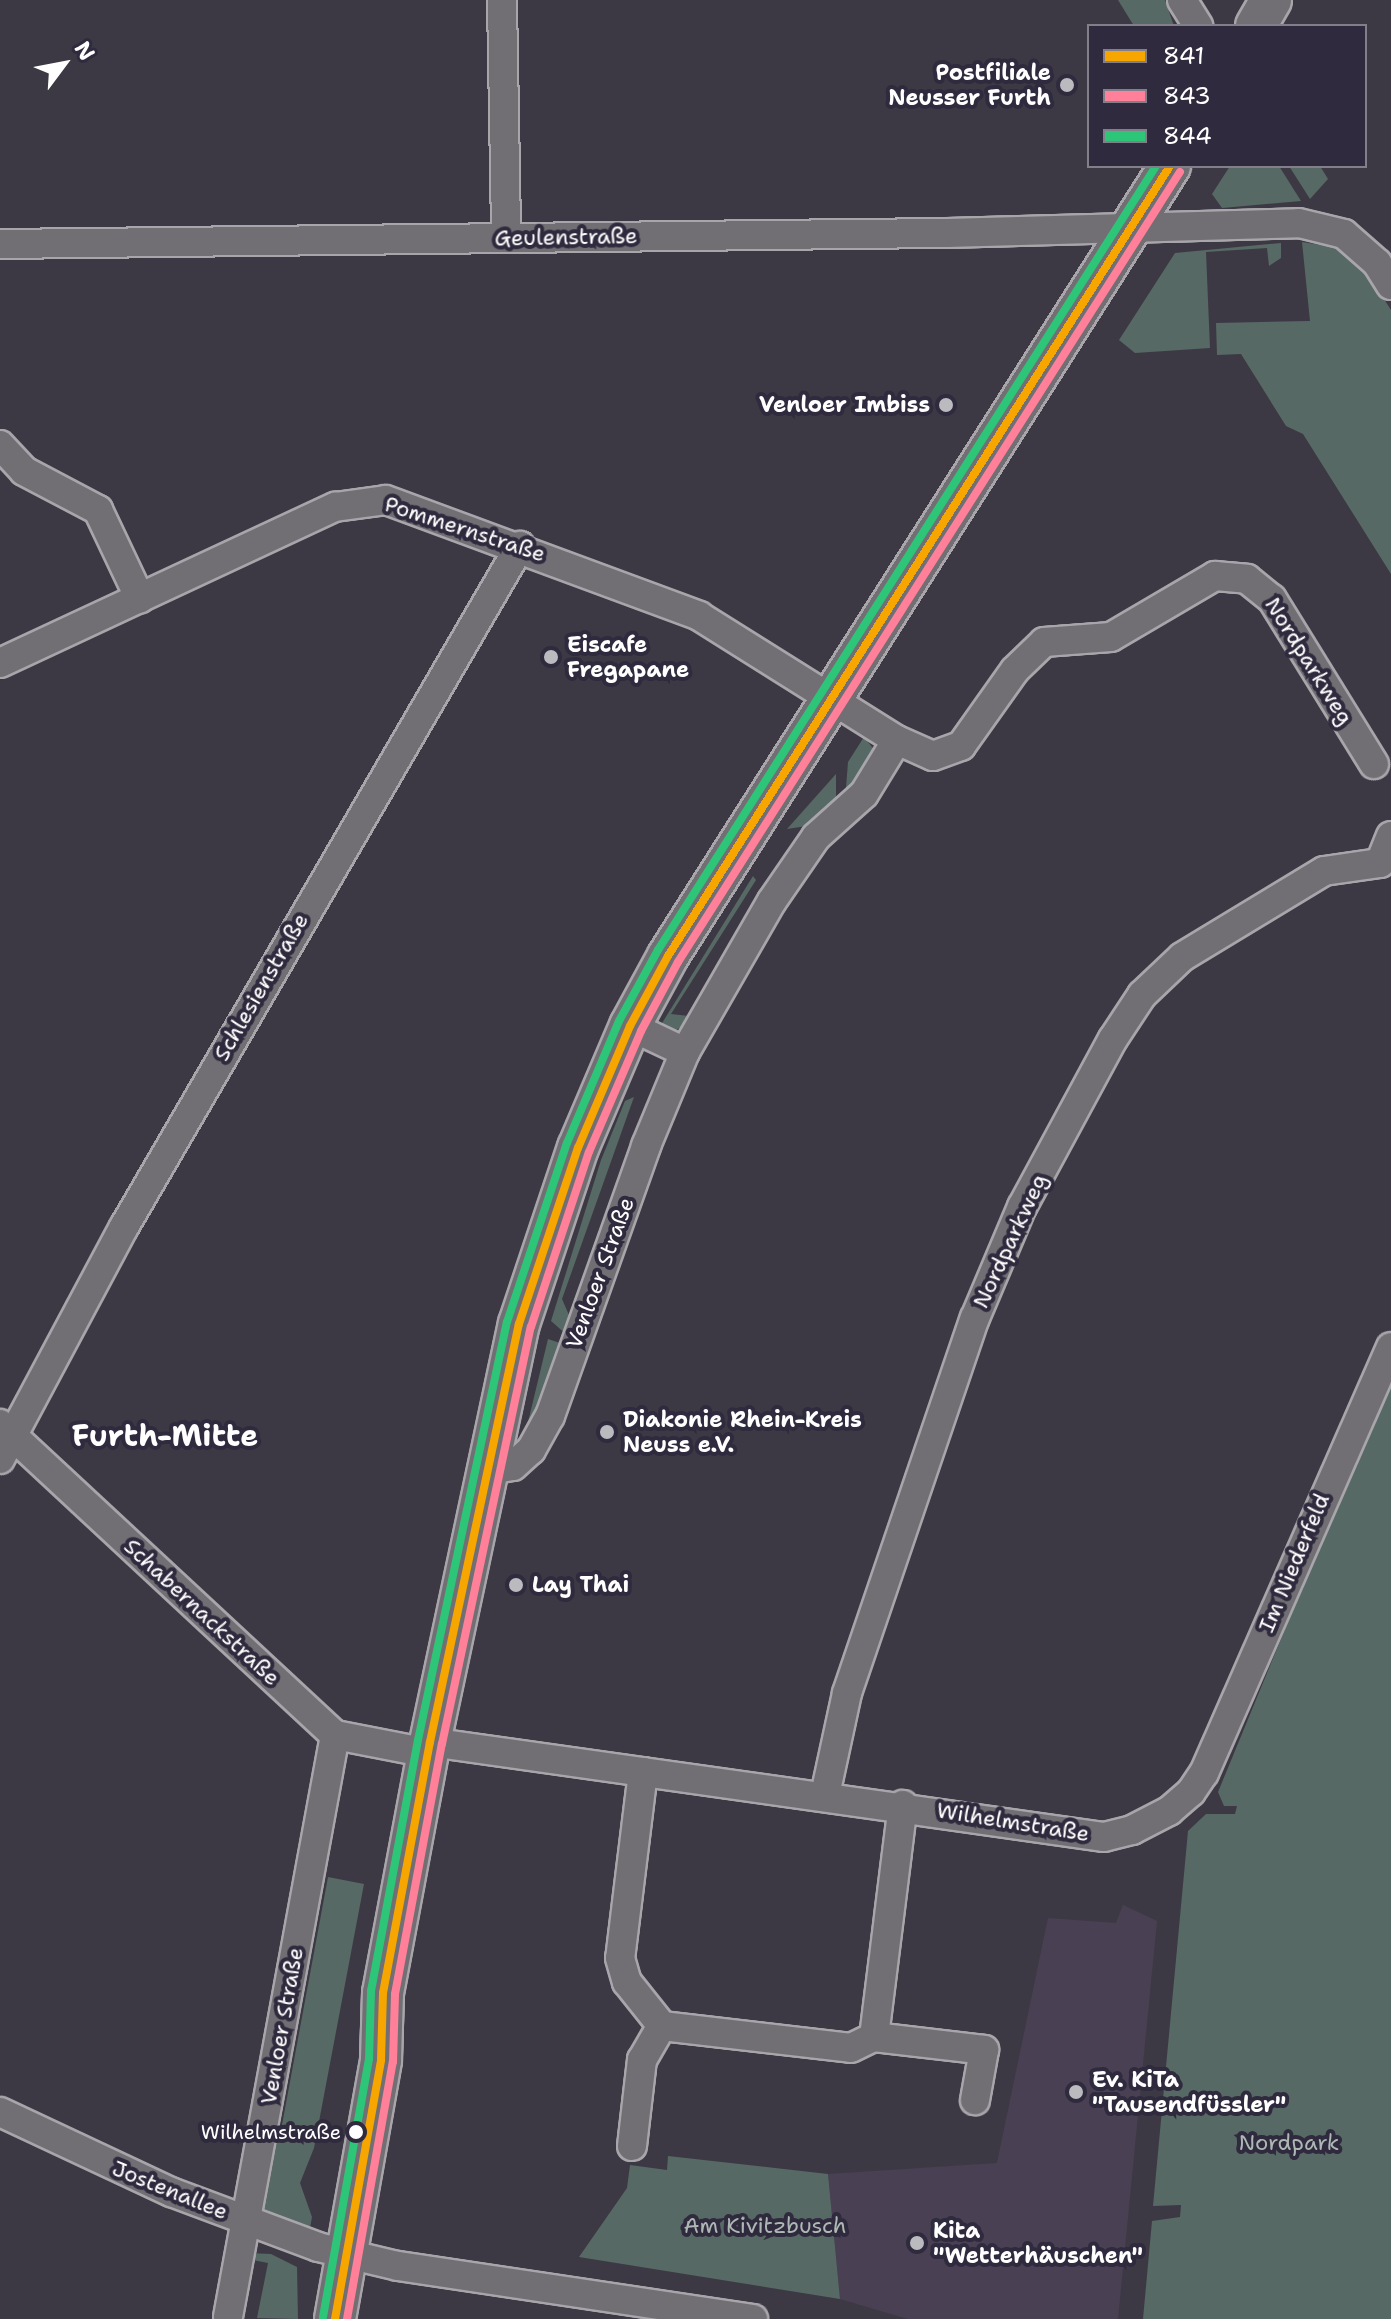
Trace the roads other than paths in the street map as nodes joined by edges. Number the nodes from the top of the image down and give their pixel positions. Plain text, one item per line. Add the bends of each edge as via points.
1 (502, 0) edge
2 (1182, 0) edge
3 (1271, 0) edge
4 (1197, 24) edge
5 (1257, 24) edge
6 (1169, 168) edge
7 (1131, 230) junction
8 (506, 238) junction
9 (0, 244) edge
10 (1391, 285) edge
11 (0, 445) edge
12 (520, 546) junction
13 (140, 599) junction
14 (0, 663) edge
15 (835, 701) junction
16 (897, 740) junction
17 (1374, 764) dead end
18 (1391, 836) edge
19 (630, 1026) junction
20 (685, 1052) junction
21 (1391, 1347) edge
22 (4, 1439) edge
23 (490, 1470) junction
24 (335, 1735) junction
25 (429, 1747) junction
26 (643, 1772) junction
27 (1200, 1780) joint
28 (825, 1795) junction
29 (903, 1805) junction
30 (662, 2026) junction
31 (874, 2037) junction
32 (975, 2100) dead end
33 (0, 2112) edge
34 (632, 2146) dead end
35 (247, 2221) junction
36 (346, 2255) junction
37 (228, 2317) dead end
38 (335, 2319) edge
39 (753, 2319) edge

1 - 8 street
2 - 4 street
3 - 5 main road
6 - 7 main road
7 - 8 street, Geulenstraße
7 - 10 street, Geulenstraße via 1321,225 1362,246
7 - 15 main road
8 - 9 street, Geulenstraße
11 - 13 street via 24,471 98,510
12 - 13 street, Pommernstraße via 407,505 350,502
12 - 15 street, Pommernstraße via 699,616
12 - 22 street, Schlesienstraße
13 - 14 street, Pommernstraße
15 - 16 street
15 - 19 main road via 668,956
16 - 17 street, Nordparkweg via 933,756 951,753 1015,670 1044,642 1124,633 1215,576 1231,575 1262,588 1272,599
16 - 20 street, Venloer Straße via 864,794 816,837 781,888
18 - 28 street, Nordparkweg via 1380,863 1324,871 1182,957 1142,995 1113,1039 1022,1207 975,1318 847,1693
19 - 20 street
19 - 23 main road via 578,1148 519,1324
20 - 23 street, Venloer Straße via 550,1416 531,1450 513,1466
21 - 27 street, Im Niederfeld
22 - 24 street, Schabernackstraße
23 - 25 main road
24 - 25 street
24 - 35 street, Venloer Straße
25 - 26 street, Wilhelmstraße
25 - 36 main road via 383,1993 381,2060
26 - 28 street, Wilhelmstraße
26 - 30 street via 620,1958 627,1982
27 - 29 street, Wilhelmstraße via 1154,1821 1104,1837
28 - 29 street, Wilhelmstraße
29 - 31 street
30 - 31 street via 851,2048
30 - 34 street via 642,2060
31 - 32 street via 984,2050
33 - 35 street, Jostenallee via 89,2156
35 - 36 street, Jostenallee
35 - 37 street, Venloer Straße
36 - 38 main road
36 - 39 street

